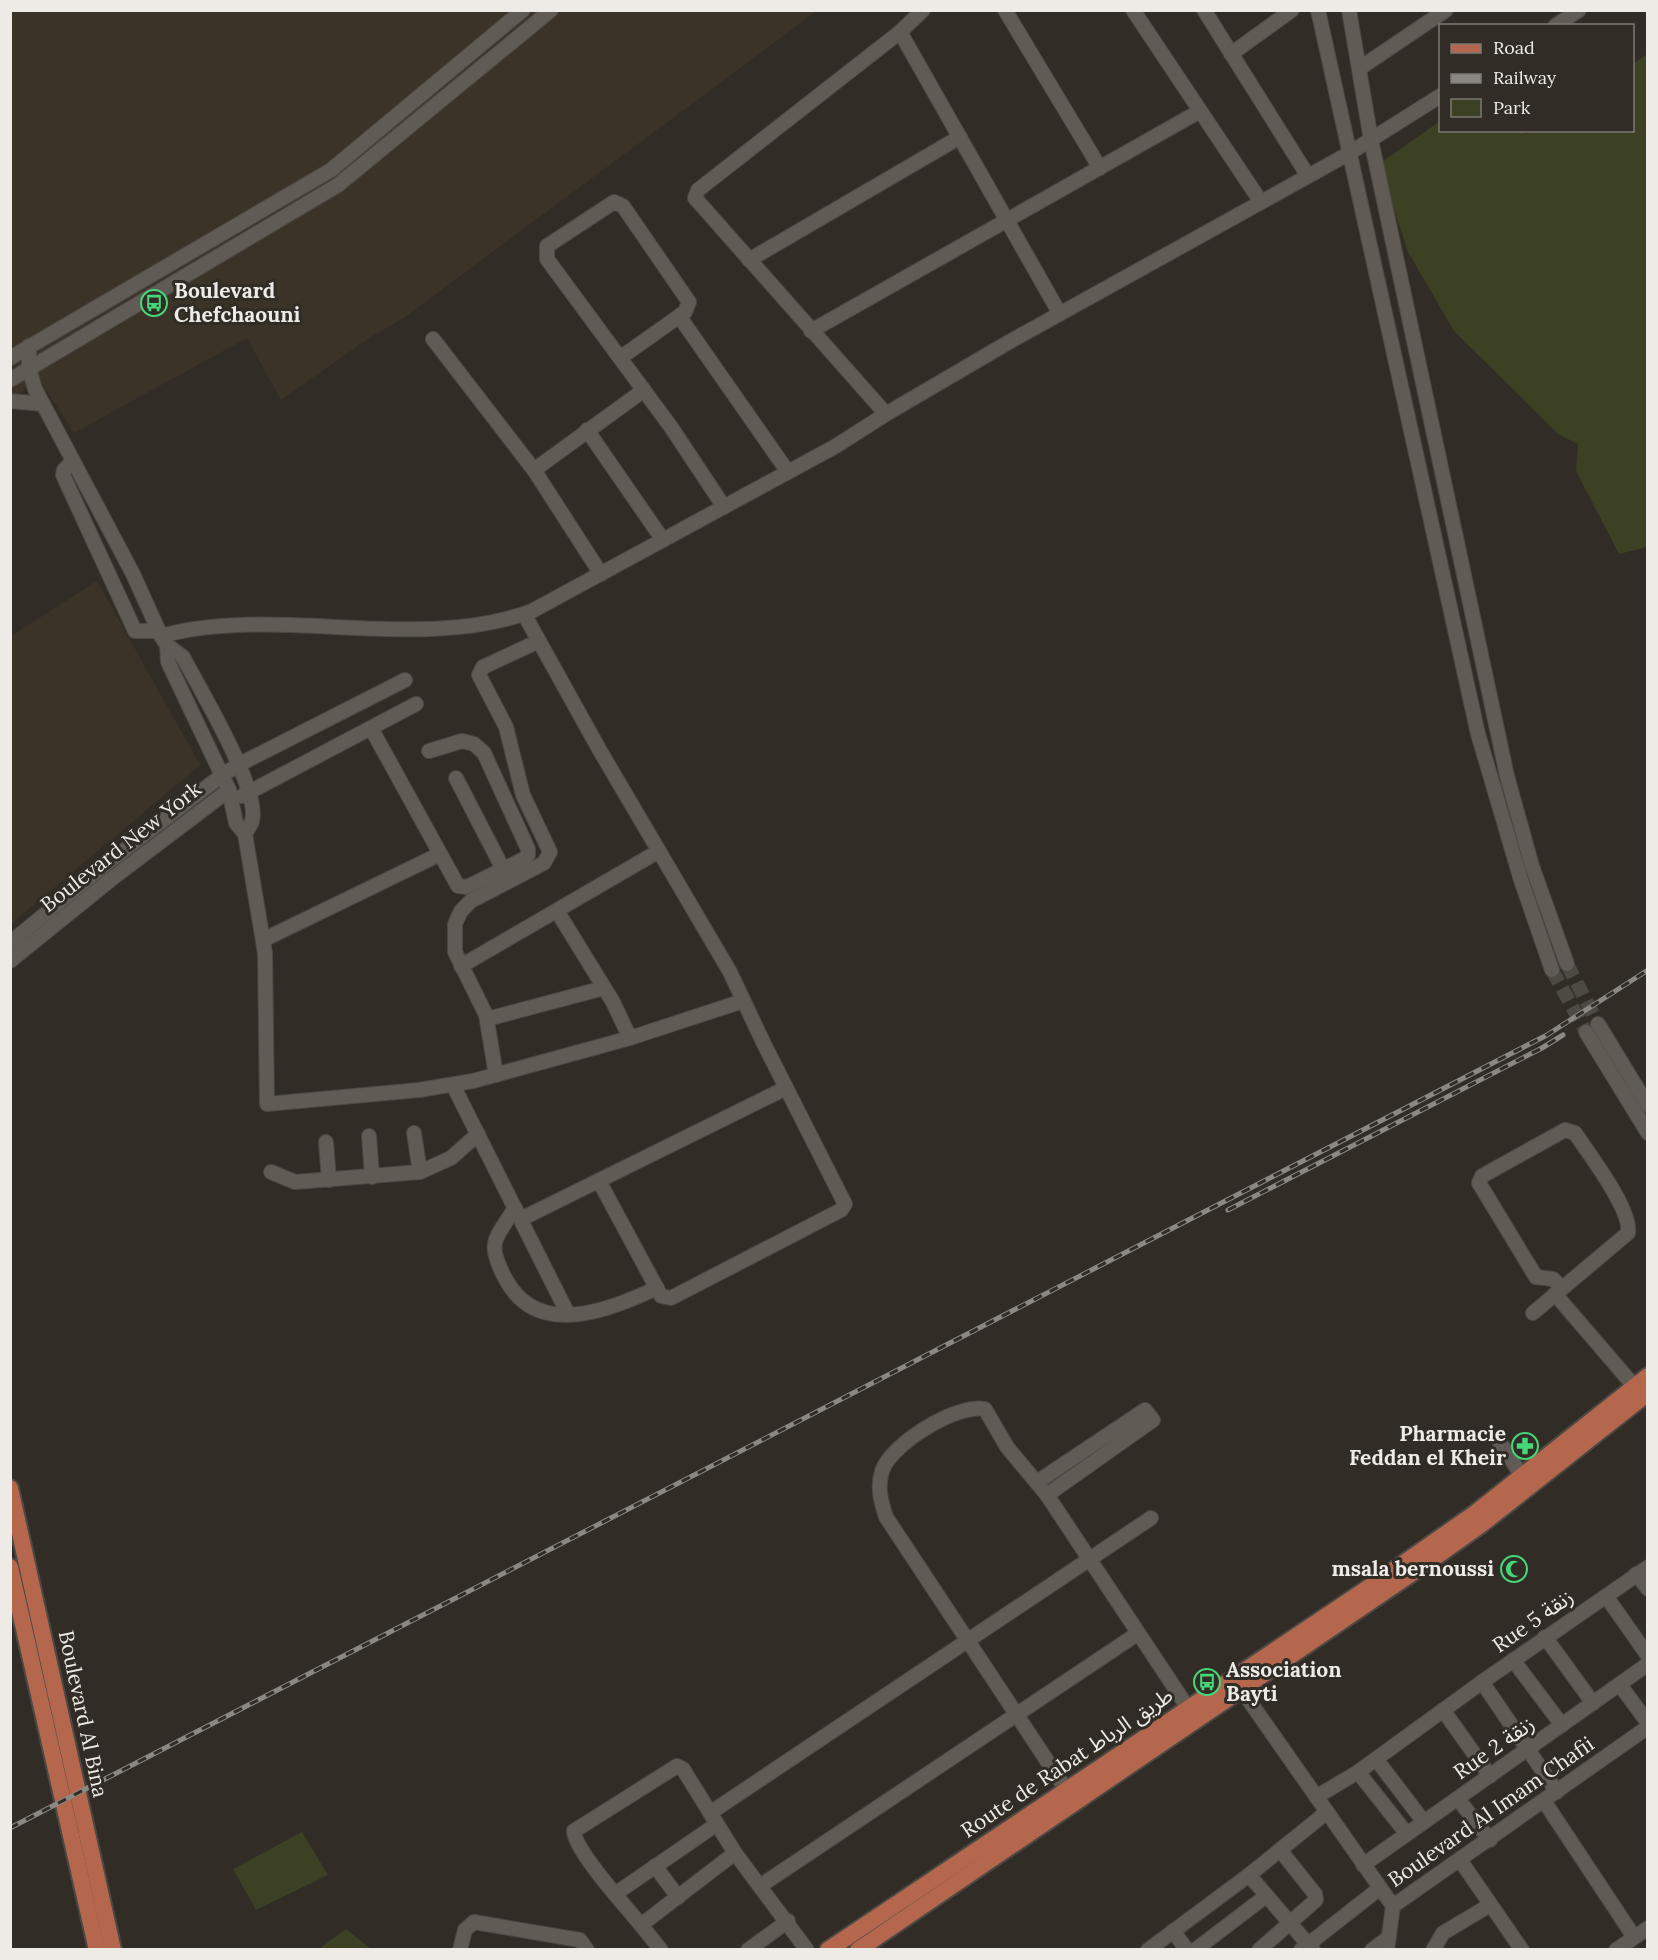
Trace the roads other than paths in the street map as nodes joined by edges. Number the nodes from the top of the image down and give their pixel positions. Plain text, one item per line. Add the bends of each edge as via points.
1 (523, 10) edge
2 (551, 10) edge
3 (923, 10) edge
4 (1005, 10) edge
5 (1133, 10) edge
6 (1204, 10) edge
7 (1292, 10) edge
8 (1318, 10) edge
9 (1349, 10) edge
10 (1446, 10) edge
11 (1579, 10) edge
12 (508, 15) edge
13 (1558, 24) edge
14 (900, 32) junction
15 (522, 34) junction
16 (1231, 54) junction
17 (1360, 68) junction
18 (1439, 97) edge
19 (1200, 111) junction
20 (960, 137) junction
21 (1371, 140) junction
22 (1348, 154) junction
23 (1100, 168) junction
24 (1308, 176) junction
25 (1261, 202) junction
26 (1008, 220) junction
27 (749, 260) junction
28 (1060, 314) junction
29 (679, 316) junction
30 (811, 331) junction
31 (433, 339) dead end
32 (29, 346) junction
33 (10, 358) edge
34 (620, 358) junction
35 (29, 369) junction
36 (10, 380) edge
37 (644, 390) junction
38 (10, 401) edge
39 (43, 404) junction
40 (885, 414) junction
41 (587, 430) junction
42 (73, 461) junction
43 (534, 470) junction
44 (788, 472) junction
45 (724, 507) junction
46 (663, 540) junction
47 (601, 574) junction
48 (524, 614) junction
49 (162, 637) junction
50 (539, 641) junction
51 (405, 680) dead end
52 (416, 704) dead end
53 (371, 728) junction
54 (429, 751) dead end
55 (238, 765) junction
56 (221, 776) junction
57 (456, 778) dead end
58 (249, 792) junction
59 (231, 796) junction
60 (1521, 825) junction
61 (1506, 831) junction
62 (245, 834) junction
63 (659, 851) junction
64 (440, 854) junction
65 (105, 865) junction
66 (503, 869) junction
67 (114, 877) junction
68 (557, 911) junction
69 (37, 930) junction
70 (263, 940) junction
71 (10, 944) edge
72 (10, 961) edge
73 (1567, 964) tunnel mouth
74 (461, 966) junction
75 (1552, 970) tunnel mouth
76 (604, 988) junction
77 (743, 1000) junction
78 (487, 1019) junction
79 (1598, 1024) tunnel mouth
80 (1586, 1032) tunnel mouth
81 (630, 1038) junction
82 (496, 1076) junction
83 (453, 1085) junction
84 (786, 1088) junction
85 (1647, 1106) edge
86 (414, 1133) dead end
87 (1647, 1133) edge
88 (478, 1134) junction
89 (369, 1136) dead end
90 (326, 1142) dead end
91 (271, 1172) dead end
92 (420, 1172) junction
93 (372, 1177) junction
94 (329, 1180) junction
95 (599, 1180) junction
96 (518, 1214) junction
97 (657, 1288) junction
98 (1558, 1291) junction
99 (1533, 1313) dead end
100 (568, 1314) junction
101 (1647, 1376) edge
102 (1641, 1390) edge
103 (1499, 1441) dead end
104 (1522, 1476) junction
105 (1037, 1482) junction
106 (10, 1488) edge
107 (1047, 1495) junction
108 (1151, 1518) dead end
109 (1090, 1561) junction
110 (10, 1567) edge
111 (1642, 1571) edge
112 (1647, 1589) edge
113 (1606, 1596) junction
114 (1137, 1634) junction
115 (1545, 1637) junction
116 (967, 1642) junction
117 (1647, 1656) edge
118 (1513, 1660) junction
119 (1647, 1664) edge
120 (1482, 1682) junction
121 (1238, 1685) junction
122 (1620, 1685) junction
123 (1593, 1703) junction
124 (1188, 1708) junction
125 (1443, 1710) junction
126 (1016, 1715) junction
127 (1562, 1725) junction
128 (1647, 1725) edge
129 (1529, 1748) junction
130 (1376, 1759) junction
131 (1358, 1772) junction
132 (1490, 1776) junction
133 (1067, 1791) junction
134 (1557, 1792) junction
135 (1316, 1797) junction
136 (1458, 1799) junction
137 (1544, 1801) junction
138 (1327, 1812) junction
139 (714, 1819) junction
140 (1424, 1822) junction
141 (1407, 1834) junction
142 (1490, 1840) junction
143 (1280, 1850) junction
144 (735, 1853) junction
145 (1460, 1860) junction
146 (1363, 1865) junction
147 (655, 1866) junction
148 (1249, 1875) junction
149 (760, 1886) junction
150 (1380, 1888) junction
151 (615, 1894) junction
152 (1266, 1896) junction
153 (678, 1897) junction
154 (1490, 1905) junction
155 (1393, 1906) junction
156 (788, 1921) junction
157 (1289, 1923) junction
158 (641, 1925) junction
159 (1647, 1928) edge
160 (1173, 1931) junction
161 (1634, 1938) junction
162 (1388, 1943) edge
163 (1308, 1948) edge
164 (97, 1950) edge
165 (112, 1950) edge
166 (460, 1950) edge
167 (587, 1950) edge
168 (662, 1950) edge
169 (748, 1950) edge
170 (807, 1950) edge
171 (828, 1950) edge
172 (858, 1950) edge
173 (1148, 1950) edge
174 (1187, 1950) edge
175 (1195, 1950) edge
176 (1259, 1950) edge
177 (1372, 1950) edge
178 (1433, 1950) edge
179 (1522, 1950) edge
180 (1616, 1950) edge

1 - 12 street
2 - 15 street
3 - 14 street
4 - 23 street
5 - 19 street
6 - 16 street
7 - 16 street
8 - 22 street
9 - 17 street
10 - 17 street
11 - 13 street
12 - 15 street
12 - 32 street via 331,170
14 - 20 street
14 - 27 street via 698,190 695,198
15 - 35 street via 338,185
16 - 24 street
17 - 21 street
18 - 21 street
19 - 23 street
19 - 25 street
20 - 26 street
20 - 27 street
21 - 22 street
21 - 60 street via 1507,776
22 - 24 street
22 - 61 street via 1478,734
23 - 26 street
24 - 25 street
25 - 28 street
26 - 28 street
26 - 30 street
27 - 30 street
28 - 40 street
29 - 34 street
29 - 34 street via 687,309 689,299 620,204 610,202 547,246 547,259
29 - 44 street
30 - 40 street
31 - 43 street
32 - 33 street
32 - 35 street
34 - 37 street
35 - 36 street
35 - 39 street
37 - 41 street
37 - 45 street
38 - 39 street
39 - 42 street
40 - 44 street
41 - 43 street
41 - 46 street
42 - 49 street
42 - 49 street via 63,475 135,631
43 - 47 street
44 - 45 street
45 - 46 street
46 - 47 street
47 - 48 street
48 - 49 street via 470,626 223,626 195,628
48 - 50 street
49 - 55 street via 183,657
49 - 56 street via 168,662
50 - 63 street
50 - 74 street via 483,667 478,675 506,727 523,795 550,855 544,863 461,911 454,924 453,938
51 - 55 street, Boulevard New York
52 - 53 street, Boulevard New York
53 - 58 street, Boulevard New York
53 - 64 street
54 - 66 street via 462,741 474,744 484,753 528,849 524,859
55 - 56 street, Boulevard New York
55 - 58 street
56 - 59 street
56 - 65 street, Boulevard New York
57 - 66 street
58 - 59 street, Boulevard New York
58 - 62 street via 252,820
59 - 62 street via 236,823
59 - 67 street, Boulevard New York
60 - 61 street
60 - 73 street via 1550,923
61 - 75 street
62 - 70 street
63 - 68 street
63 - 77 street
64 - 66 street via 461,887
64 - 70 street
65 - 67 street
65 - 69 street, Boulevard New York
67 - 69 street, Boulevard New York
68 - 74 street
68 - 76 street
69 - 71 street, Boulevard New York
69 - 72 street, Boulevard New York
70 - 83 street via 267,1104
74 - 78 street
76 - 78 street
76 - 81 street
77 - 81 street
77 - 84 street
78 - 82 street
79 - 85 street
80 - 87 street
81 - 82 street
82 - 83 street
83 - 88 street
84 - 95 street
84 - 97 street via 845,1201 843,1208 671,1298 663,1297
86 - 92 street
88 - 92 street via 451,1158
88 - 96 street
89 - 93 street
90 - 94 street
91 - 94 street via 295,1182
92 - 93 street
93 - 94 street
95 - 96 street
95 - 97 street
96 - 100 street
96 - 100 street via 494,1243 494,1258 513,1293 522,1301
97 - 100 street via 601,1312
98 - 98 street via 1628,1233 1629,1227 1612,1191 1575,1133 1565,1130 1482,1176 1479,1183 1536,1277 1553,1279
98 - 99 street
98 - 102 street
101 - 102 main road, Route de Rabat طريق الرباط
102 - 104 main road, Route de Rabat طريق الرباط
102 - 121 main road, Route de Rabat طريق الرباط via 1482,1524
103 - 104 street
104 - 121 main road, Route de Rabat طريق الرباط
105 - 107 street
105 - 107 street via 1102,1447
105 - 116 street via 1007,1447 993,1418 975,1407 950,1415 899,1447 882,1471 879,1486 886,1517
106 - 165 main road, Boulevard Al Bina
107 - 109 street
108 - 109 street
109 - 114 street
109 - 116 street
110 - 164 main road, Boulevard Al Bina
111 - 112 street
111 - 113 street, Rue 5 زنقة
113 - 115 street, Rue 5 زنقة
113 - 117 street
114 - 124 street
114 - 126 street
115 - 118 street, Rue 5 زنقة
115 - 123 street
116 - 126 street
116 - 139 street
118 - 120 street, Rue 5 زنقة
118 - 127 street
119 - 122 street, Rue 2 زنقة
120 - 125 street, Rue 5 زنقة
120 - 129 street
121 - 124 main road, Route de Rabat طريق الرباط
121 - 135 street
121 - 172 main road, Route de Rabat طريق الرباط
122 - 123 street, Rue 2 زنقة
122 - 128 street
123 - 127 street, Rue 2 زنقة
124 - 133 main road, Route de Rabat طريق الرباط
125 - 130 street, Rue 5 زنقة
125 - 132 street
126 - 133 street
126 - 149 street
127 - 129 street, Rue 2 زنقة
128 - 134 street, Boulevard Al Imam Chafii
129 - 132 street, Rue 2 زنقة
129 - 134 street
130 - 131 street, Rue 5 زنقة
130 - 140 street
131 - 135 street, Rue 5 زنقة
131 - 141 street
132 - 136 street, Rue 2 زنقة
133 - 171 main road, Route de Rabat طريق الرباط
134 - 137 street, Boulevard Al Imam Chafii
135 - 138 street
136 - 140 street, Rue 2 زنقة
136 - 142 street
137 - 142 street, Boulevard Al Imam Chafii
137 - 161 street
138 - 143 street
138 - 146 street
139 - 144 street
139 - 147 street
139 - 151 street via 683,1769 677,1766 576,1828 575,1840
140 - 141 street, Rue 2 زنقة
141 - 146 street, Rue 2 زنقة
142 - 145 street, Boulevard Al Imam Chafii
143 - 148 street
143 - 157 street via 1316,1900
144 - 149 street
144 - 153 street
145 - 154 street
145 - 155 street, Boulevard Al Imam Chafii
146 - 150 street
147 - 151 street
147 - 153 street
148 - 152 street
148 - 160 street
149 - 156 street
150 - 155 street
150 - 163 street
151 - 158 street
152 - 157 street
152 - 175 street
153 - 158 street
154 - 178 street via 1443,1933
154 - 179 street
155 - 162 street, Boulevard Al Imam Chafii
156 - 169 street
156 - 170 street
157 - 163 street
157 - 176 street
158 - 168 street
159 - 161 street
160 - 173 street
160 - 174 street
161 - 180 street
162 - 177 street
166 - 167 street via 465,1930 474,1922 580,1940

